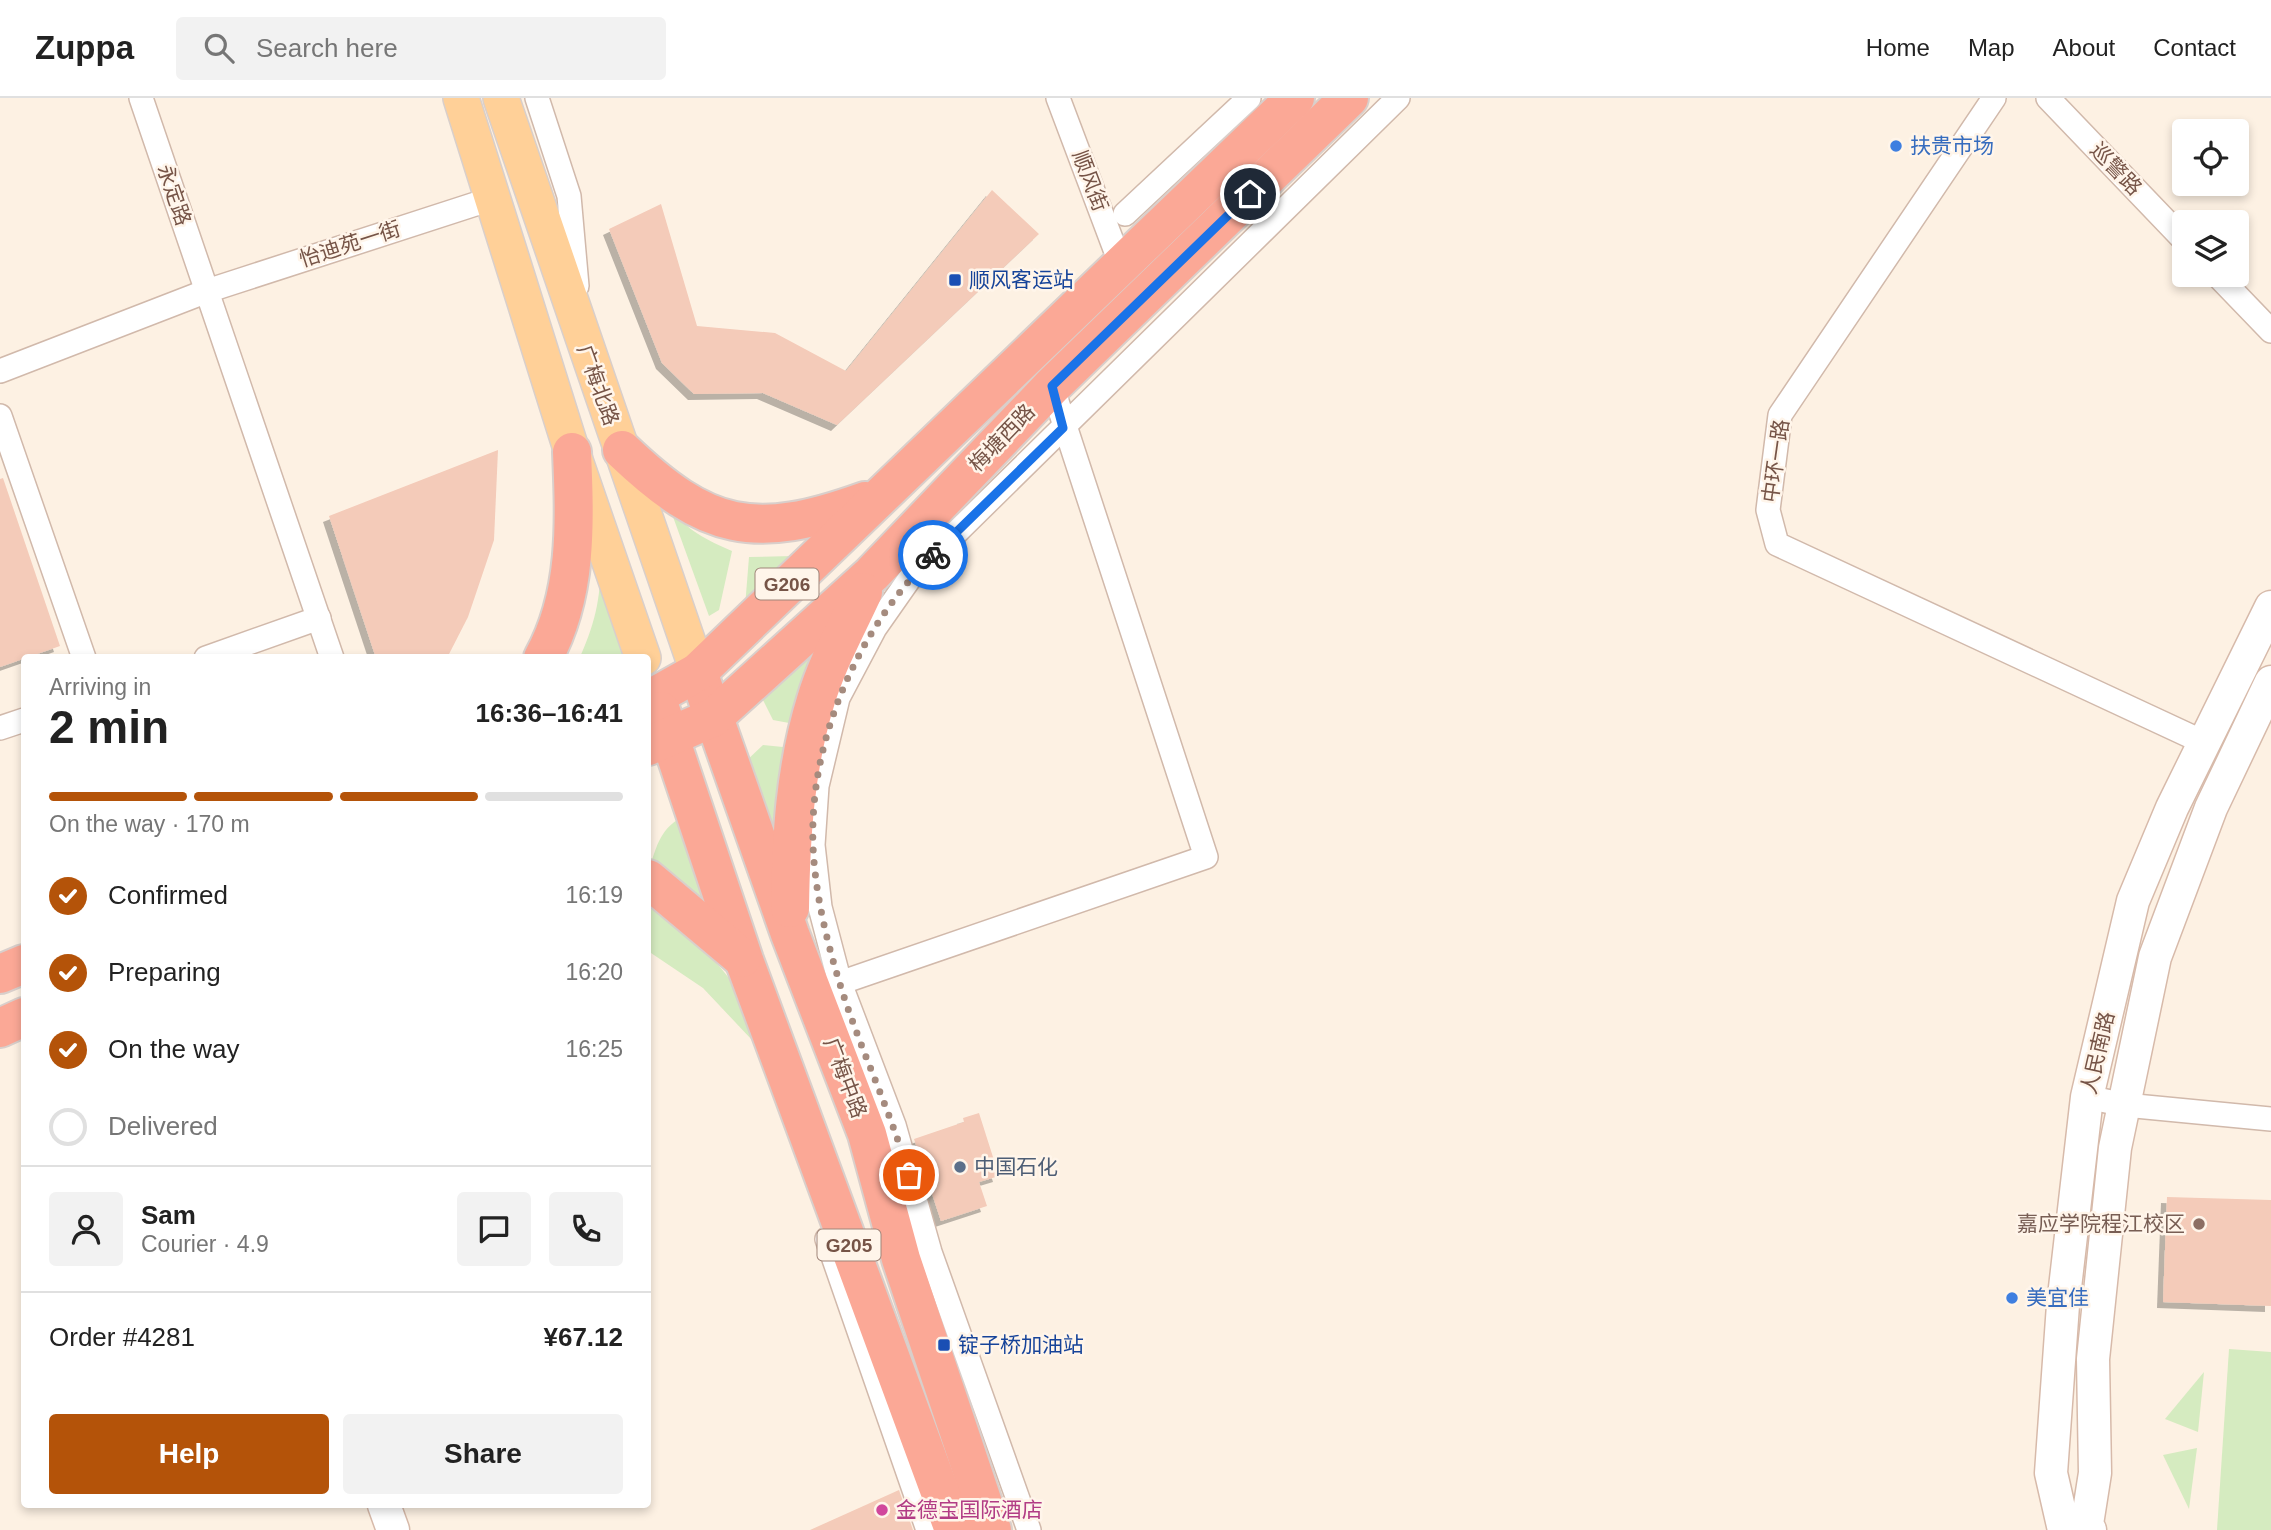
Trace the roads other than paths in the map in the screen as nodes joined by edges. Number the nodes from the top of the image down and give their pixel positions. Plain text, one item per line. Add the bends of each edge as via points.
1 (141, 98) edge
2 (461, 98) edge
3 (500, 98) edge
4 (537, 98) edge
5 (1058, 98) edge
6 (1248, 98) edge
7 (1295, 98) edge
8 (1349, 98) edge
9 (1398, 98) edge
10 (1994, 98) edge
11 (2048, 98) edge
12 (494, 198) junction
13 (1125, 215) dead end
14 (2172, 227) edge
15 (1121, 265) junction
16 (2229, 287) edge
17 (206, 291) junction
18 (2271, 331) edge
19 (581, 338) junction
20 (0, 371) edge
21 (1052, 386) junction
22 (0, 416) edge
23 (1063, 428) junction
24 (622, 450) junction
25 (572, 452) junction
26 (877, 497) junction
27 (872, 574) junction
28 (2271, 607) edge
29 (318, 618) junction
30 (83, 654) edge
31 (217, 654) edge
32 (331, 654) edge
33 (544, 654) edge
34 (642, 654) edge
35 (698, 672) junction
36 (2271, 682) edge
37 (651, 689) edge
38 (651, 696) edge
39 (714, 717) junction
40 (21, 721) edge
41 (0, 728) edge
42 (658, 741) edge
43 (2203, 742) junction
44 (763, 857) junction
45 (715, 872) junction
46 (651, 882) edge
47 (790, 934) junction
48 (744, 960) junction
49 (21, 965) edge
50 (0, 974) edge
51 (825, 987) junction
52 (21, 1018) edge
53 (0, 1028) edge
54 (2088, 1097) junction
55 (2124, 1105) junction
56 (2271, 1119) edge
57 (824, 1178) junction
58 (385, 1508) edge
59 (2074, 1529) edge
60 (393, 1530) edge
61 (928, 1530) edge
62 (954, 1530) edge
63 (992, 1530) edge
64 (1029, 1530) edge

1 - 17 street, 永定路
2 - 12 main road, 广梅北路
3 - 19 main road, 广梅北路
4 - 19 street via 569,196
5 - 15 street, 顺风街
6 - 13 street
7 - 15 highway, 梅塘西路 / G206
8 - 21 highway, 梅塘西路 / G206
9 - 23 street
10 - 43 street, 中环一路 via 1780,415 1768,510 1777,544
11 - 14 street, 巡警路
12 - 17 street, 怡迪苑一街
12 - 25 main road, 广梅北路
15 - 26 highway, 梅塘西路 / G206
16 - 18 street
17 - 20 street, 怡迪苑一街
17 - 29 street, 永定路
19 - 24 main road, 广梅北路
21 - 23 street
21 - 27 highway, 梅塘西路 / G206
22 - 30 street
23 - 51 street via 910,578 875,628 838,698 817,786 813,845
23 - 51 street via 1206,857
24 - 26 highway via 677,497 731,522 789,523
24 - 35 main road, 广梅北路
25 - 33 highway via 575,525 569,587
25 - 34 main road, 广梅北路
26 - 35 highway, 梅塘西路 / G206
27 - 39 highway, 梅塘西路 / G206
27 - 47 highway via 816,699 796,785
28 - 43 street, 人民南路
29 - 31 street
29 - 32 street, 永定路
35 - 37 highway, G206
35 - 39 highway, 广梅中路 / G205
36 - 55 street, 人民南路 via 2211,808 2155,957
38 - 42 highway, G205
39 - 42 highway, G206
39 - 44 highway, 广梅中路 / G205
40 - 41 street
42 - 45 highway, G205
43 - 54 street, 人民南路 via 2133,901
44 - 45 highway
44 - 47 highway, 广梅中路 / G205
45 - 48 highway, G205
46 - 48 highway
47 - 51 highway, 广梅中路 / G205
48 - 57 highway, G205
49 - 50 highway
51 - 63 highway, 广梅中路 / G205 via 901,1259
51 - 64 street via 894,1125 930,1252
52 - 53 highway
54 - 55 street
54 - 59 street, 人民南路 via 2063,1305 2051,1473
55 - 56 street
55 - 59 street, 人民南路 via 2115,1149 2093,1359 2095,1472
57 - 61 street via 808,1184
57 - 62 highway, G205
58 - 60 street

